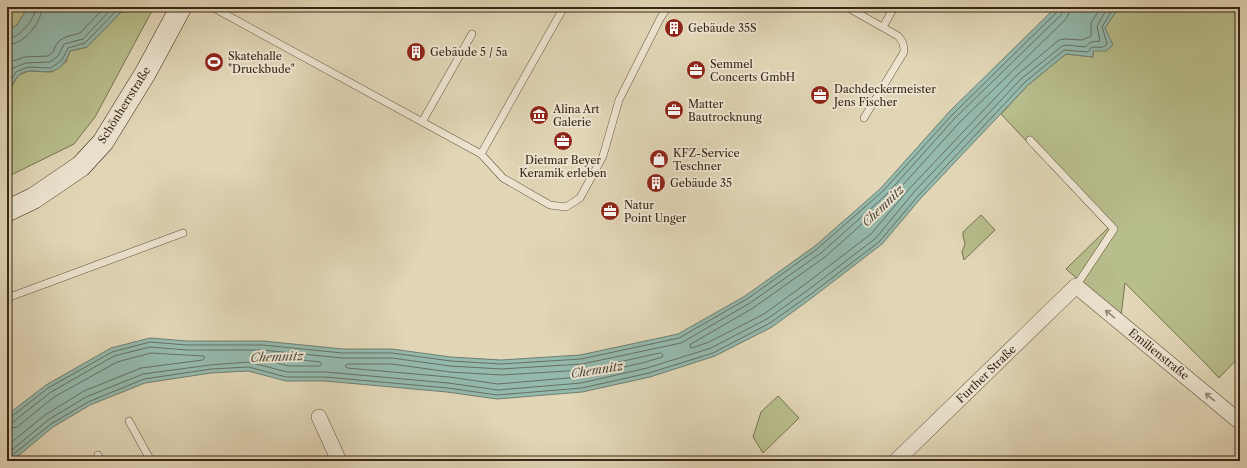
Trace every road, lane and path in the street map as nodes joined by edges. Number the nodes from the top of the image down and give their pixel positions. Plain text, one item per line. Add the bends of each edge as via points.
1 (181, 7) edge
2 (212, 7) edge
3 (564, 7) edge
4 (668, 7) edge
5 (847, 7) edge
6 (894, 7) edge
7 (883, 27) junction
8 (472, 34) dead end
9 (864, 118) dead end
10 (422, 122) junction
11 (1030, 140) dead end
12 (481, 154) junction
13 (7, 211) edge
14 (184, 233) dead end
15 (1076, 286) junction
16 (7, 298) edge
17 (319, 417) dead end
18 (129, 421) dead end
19 (1240, 422) edge
20 (151, 461) edge
21 (340, 461) edge
22 (896, 461) edge

1 - 13 main road, Schönherrstraße via 146,72 103,142 81,166 34,198
2 - 10 lane
3 - 12 lane
4 - 12 lane via 619,100 603,156 580,198 566,207 550,205 503,178
5 - 7 lane
6 - 7 lane
7 - 9 lane via 903,41 904,52
8 - 10 lane
10 - 12 lane
11 - 15 lane via 1114,229
14 - 16 lane
19 -> 15 street, Emilienstraße
15 - 22 street, Further Straße
17 - 21 street
18 - 20 lane

